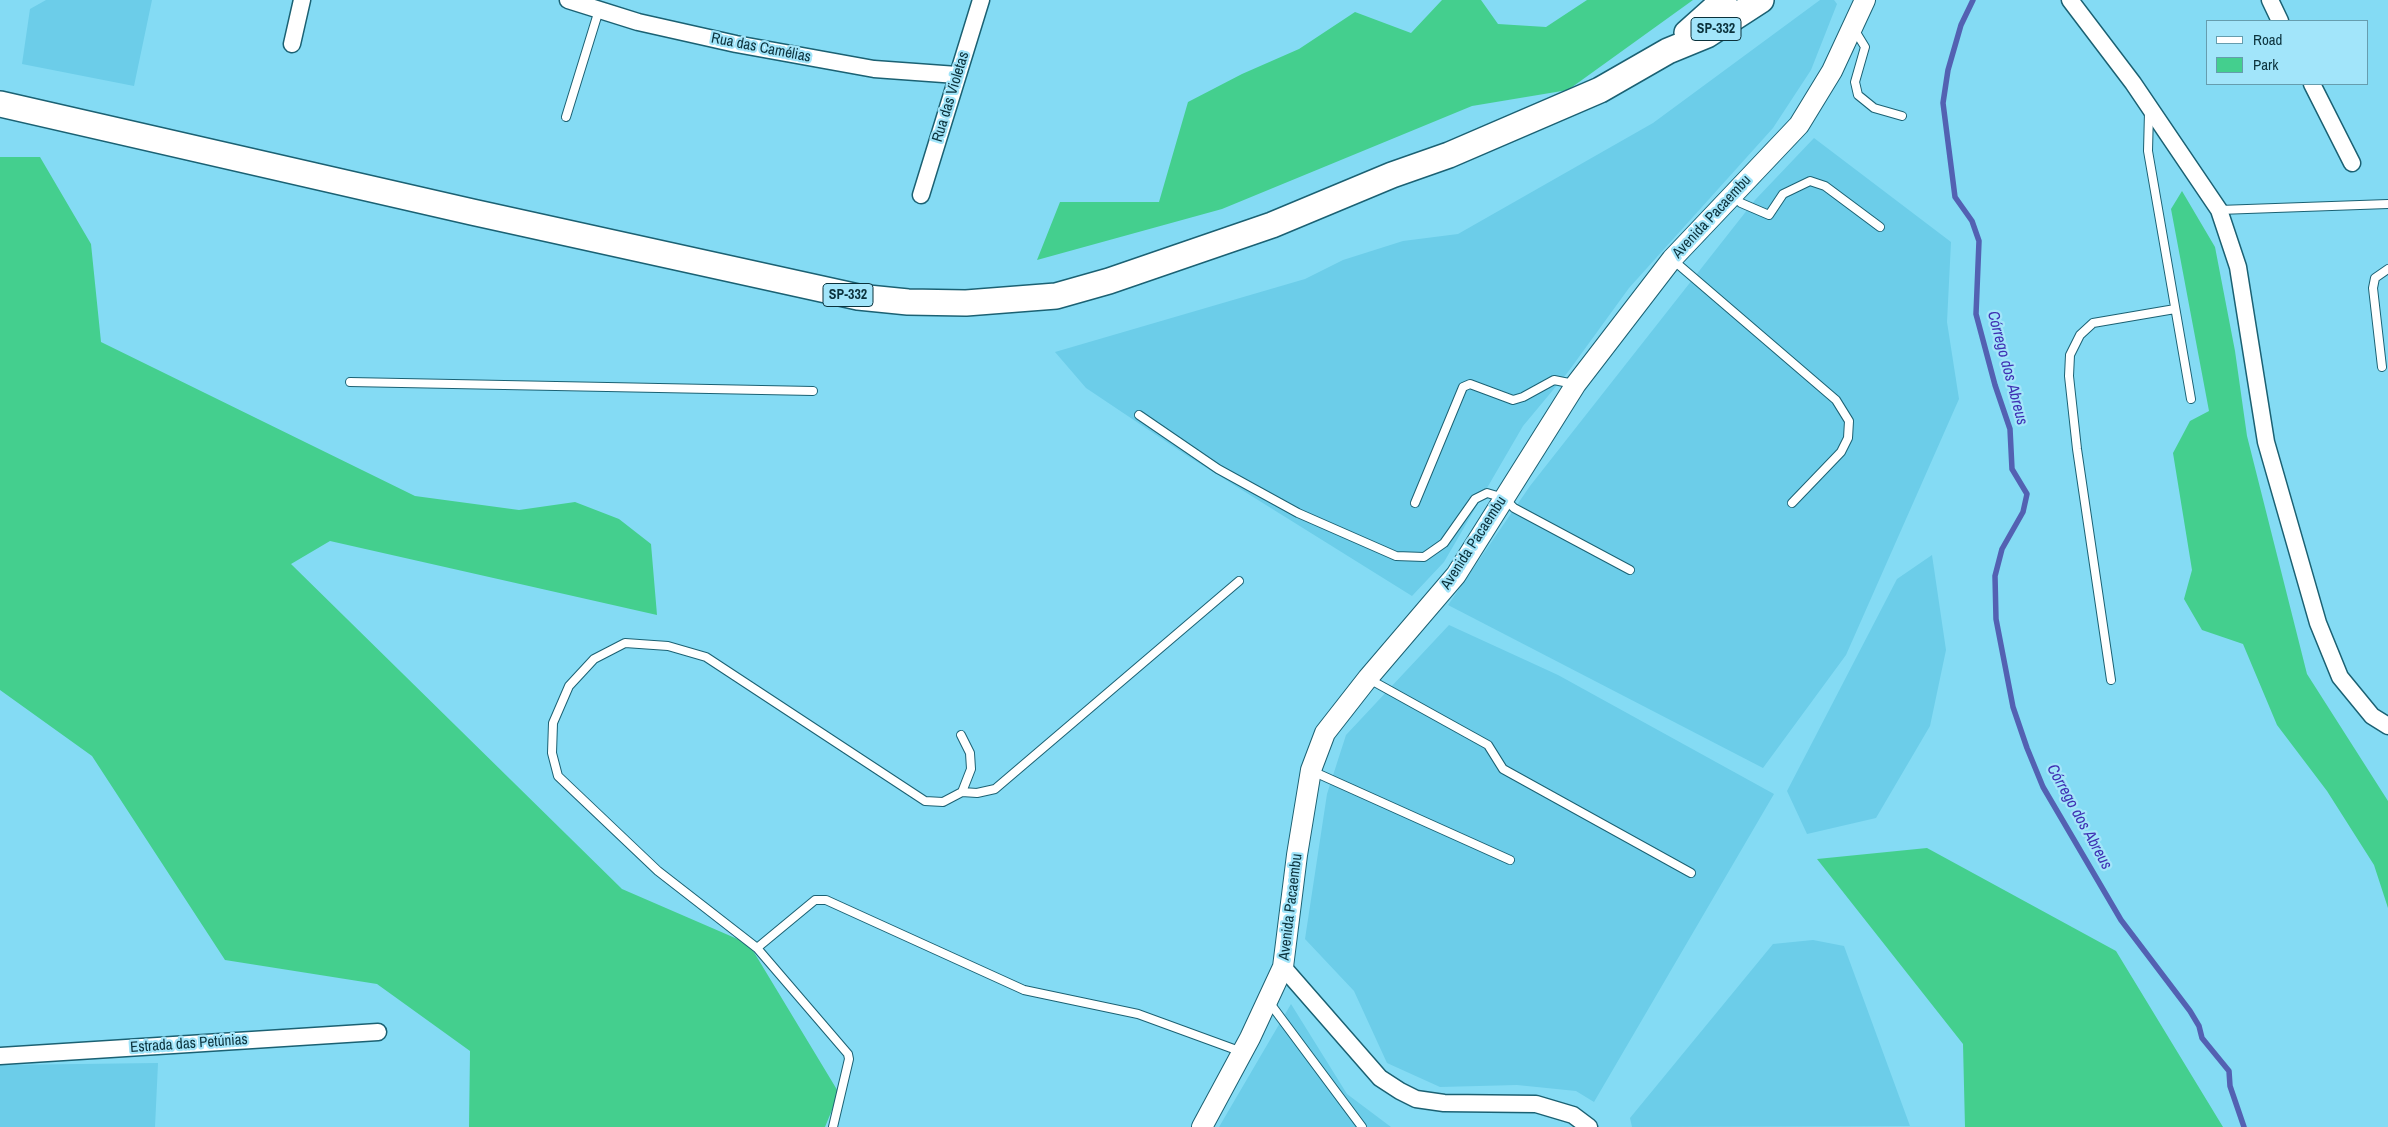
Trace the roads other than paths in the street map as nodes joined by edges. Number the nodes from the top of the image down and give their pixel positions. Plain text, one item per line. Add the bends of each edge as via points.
1 (302, 0) edge
2 (568, 0) edge
3 (980, 0) edge
4 (1724, 0) edge
5 (1761, 0) edge
6 (2070, 0) edge
7 (2270, 0) edge
8 (599, 10) junction
9 (1860, 10) edge
10 (2280, 20) edge
11 (292, 44) dead end
12 (1668, 51) junction
13 (957, 75) junction
14 (2313, 85) edge
15 (0, 104) edge
16 (2149, 107) junction
17 (1902, 116) dead end
18 (566, 117) dead end
19 (2352, 163) dead end
20 (921, 195) dead end
21 (1732, 195) junction
22 (2388, 204) edge
23 (2219, 210) junction
24 (1880, 227) dead end
25 (1672, 259) junction
26 (2388, 269) edge
27 (2176, 309) junction
28 (2382, 367) dead end
29 (350, 382) dead end
30 (1576, 384) junction
31 (814, 391) dead end
32 (2191, 399) dead end
33 (1139, 415) dead end
34 (1504, 498) junction
35 (1415, 503) dead end
36 (1792, 503) dead end
37 (1630, 570) dead end
38 (1239, 581) dead end
39 (1368, 678) junction
40 (2111, 680) dead end
41 (2388, 726) edge
42 (961, 736) dead end
43 (1310, 770) junction
44 (962, 792) junction
45 (1510, 860) dead end
46 (1691, 872) dead end
47 (757, 948) junction
48 (1283, 968) junction
49 (1268, 1000) junction
50 (378, 1032) dead end
51 (1242, 1052) junction
52 (0, 1056) edge
53 (833, 1127) edge
54 (1202, 1127) edge
55 (1362, 1127) edge
56 (1589, 1127) edge

1 - 11 street
2 - 8 street, Rua das Camélias
3 - 13 street, Rua das Violetas
4 - 12 main road, SP-332
5 - 12 main road, SP-332 via 1707,35
6 - 16 street
7 - 10 street
8 - 13 street, Rua das Camélias via 736,44 874,69
8 - 18 lane
9 - 17 lane via 1865,47 1855,82 1858,95 1874,108
9 - 21 street, Avenida Pacaembu via 1832,71 1799,125
12 - 15 main road, SP-332 via 1600,90 1272,225 1109,282 1056,296 966,303 858,297
13 - 20 street, Rua das Violetas
14 - 19 street
16 - 23 street
16 - 27 lane via 2148,152
21 - 24 lane via 1741,203 1768,215 1783,194 1810,181 1825,186
21 - 25 street, Avenida Pacaembu
22 - 23 lane
23 - 41 street via 2238,267 2266,442 2318,624 2340,677 2372,716
25 - 30 street, Avenida Pacaembu
25 - 36 lane via 1836,400 1849,421 1848,438 1841,452
26 - 28 lane via 2375,278 2373,288
27 - 32 lane
27 - 40 lane via 2093,323 2080,334 2070,356 2068,376
29 - 31 lane
30 - 34 street, Avenida Pacaembu
30 - 35 lane via 1554,380 1523,398 1513,400 1470,384 1463,387
33 - 34 lane via 1218,469 1290,509 1396,556 1424,557 1444,543 1475,499 1487,493
34 - 37 lane via 1514,508
34 - 39 street, Avenida Pacaembu via 1456,575
38 - 44 lane via 995,789
39 - 43 street, Avenida Pacaembu via 1325,733
39 - 46 lane via 1488,745 1503,769
42 - 44 lane via 970,753 972,769
43 - 45 lane
43 - 48 street, Avenida Pacaembu
44 - 47 lane via 943,802 925,801 706,657 668,646 625,643 594,659 569,686 553,723 552,753 558,776 658,871
47 - 51 lane via 815,900 826,900 1024,990 1138,1014
47 - 53 lane via 848,1054
48 - 49 street, Avenida Pacaembu
48 - 56 street via 1380,1078 1400,1091 1416,1099 1444,1103 1536,1104 1573,1115
49 - 51 street, Avenida Pacaembu
49 - 55 lane
50 - 52 street, Estrada das Petúnias
51 - 54 street, Avenida Pacaembu

